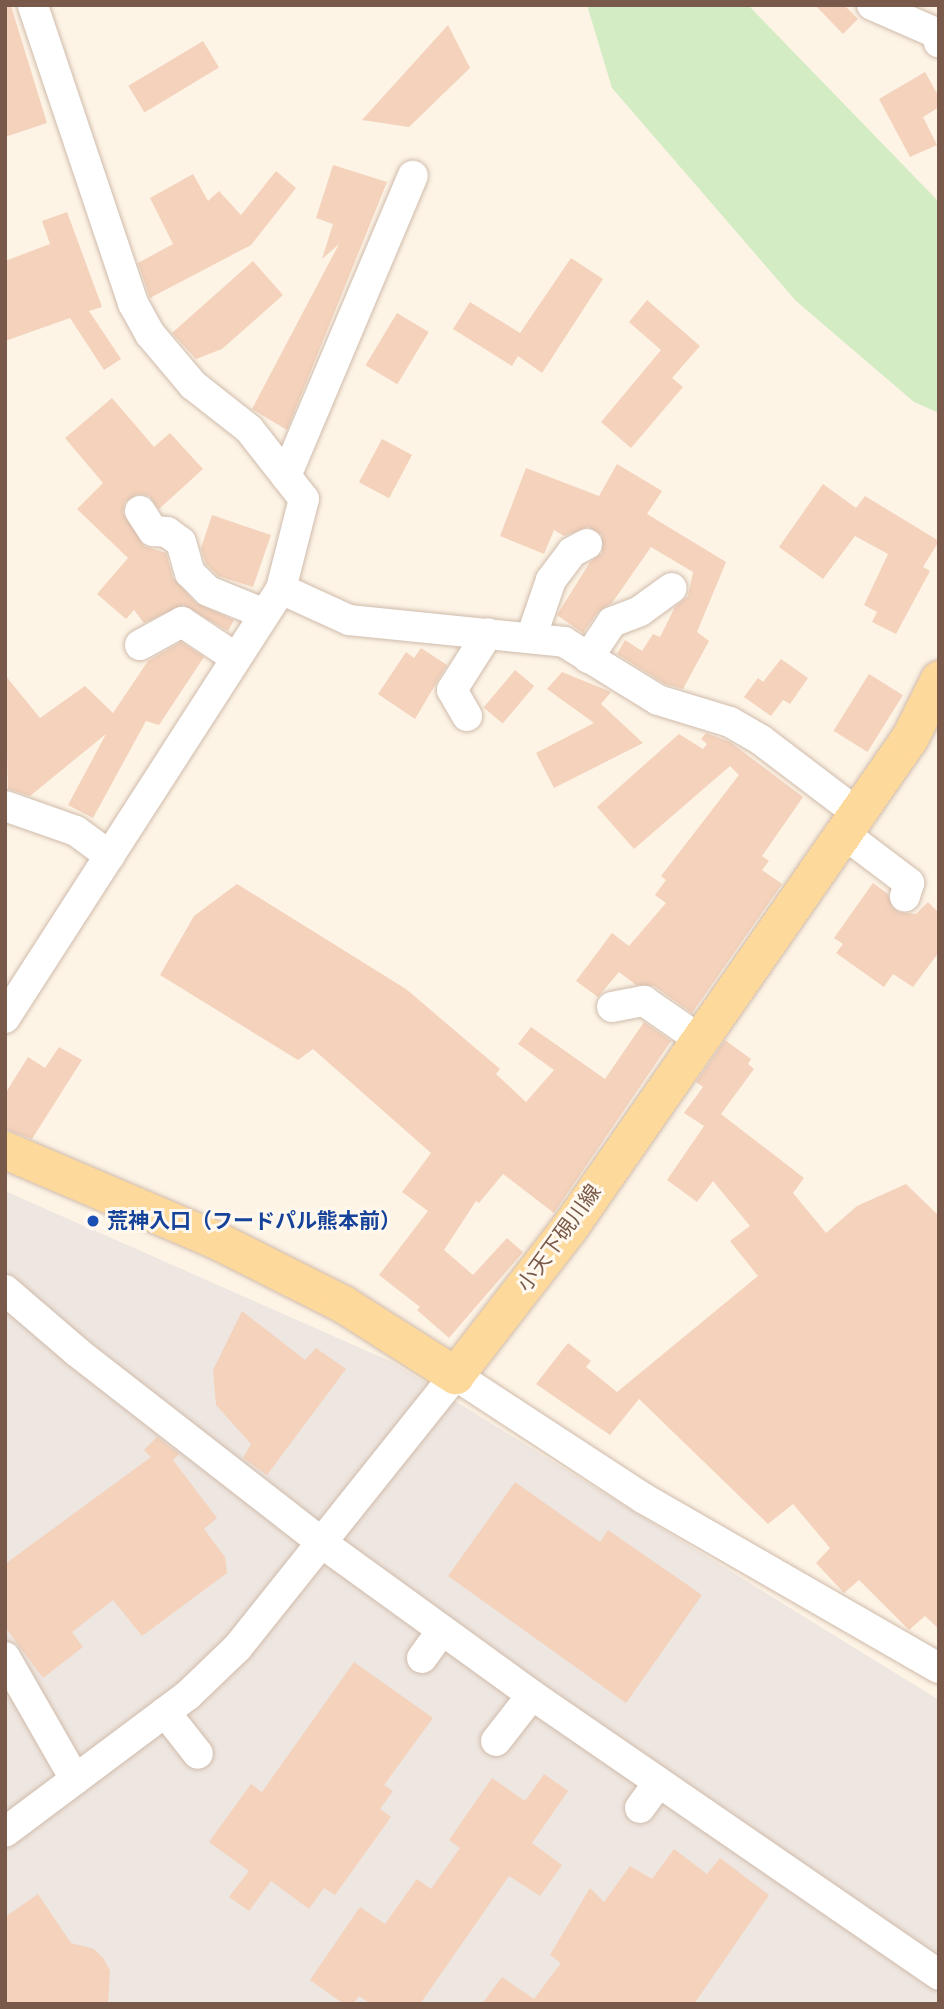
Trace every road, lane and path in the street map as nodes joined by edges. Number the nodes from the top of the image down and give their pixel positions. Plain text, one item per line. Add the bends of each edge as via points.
1 (33, 5) edge
2 (872, 5) edge
3 (939, 43) edge
4 (413, 176) dead end
5 (286, 476) junction
6 (140, 511) dead end
7 (587, 544) dead end
8 (672, 589) dead end
9 (273, 601) junction
10 (488, 633) junction
11 (531, 638) junction
12 (140, 645) dead end
13 (236, 658) junction
14 (588, 658) junction
15 (938, 681) edge
16 (467, 716) dead end
17 (5, 806) edge
18 (850, 822) junction
19 (110, 856) junction
20 (905, 896) dead end
21 (612, 1007) dead end
22 (5, 1018) edge
23 (699, 1039) junction
24 (5, 1150) edge
25 (5, 1290) edge
26 (455, 1375) junction
27 (322, 1542) junction
28 (442, 1630) junction
29 (5, 1657) edge
30 (422, 1658) dead end
31 (939, 1668) edge
32 (532, 1695) junction
33 (165, 1712) junction
34 (496, 1741) dead end
35 (198, 1754) dead end
36 (75, 1779) junction
37 (659, 1783) junction
38 (640, 1808) dead end
39 (5, 1832) edge
40 (939, 1975) edge

1 - 5 street via 134,303 150,334 193,385 249,429
2 - 3 street via 936,33
4 - 5 street
5 - 9 street via 304,499
6 - 9 street via 153,531 167,532 181,542 190,573 208,591
7 - 11 street via 572,552 551,580
8 - 14 street via 640,611 611,622
9 - 10 street via 349,620
9 - 13 street
10 - 11 street
10 - 16 street via 452,690
11 - 14 street via 564,642
12 - 13 street via 182,622
13 - 19 street
14 - 18 street via 658,700 730,722 761,740
15 - 18 main road, 小天下硯川線 via 910,737
17 - 19 street via 76,831
18 - 20 street via 909,883
18 - 23 main road, 小天下硯川線
19 - 22 street
21 - 23 street via 644,1000
23 - 26 main road, 小天下硯川線 via 568,1229
24 - 26 main road via 218,1241 343,1304
25 - 27 street via 77,1352
26 - 27 street
26 - 31 street via 643,1498
27 - 28 street
27 - 33 street via 238,1647
28 - 30 street
28 - 32 street
29 - 36 street
32 - 34 street
32 - 37 street
33 - 35 street
33 - 36 street
36 - 39 street
37 - 38 street
37 - 40 street

